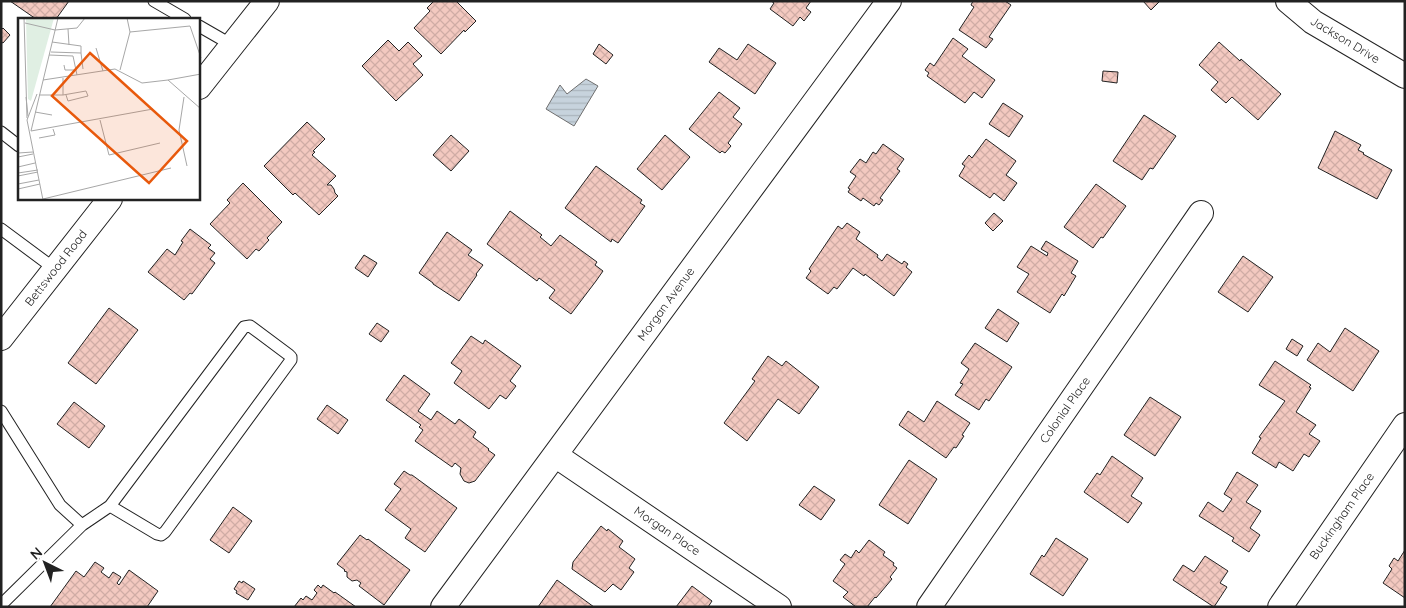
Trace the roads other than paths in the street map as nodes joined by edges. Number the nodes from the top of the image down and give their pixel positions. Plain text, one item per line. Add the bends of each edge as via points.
1 (154, 1) edge
2 (267, 1) edge
3 (889, 1) edge
4 (1288, 1) edge
5 (183, 18) edge
6 (200, 27) edge
7 (232, 44) junction
8 (1405, 76) edge
9 (200, 85) edge
10 (1, 132) edge
11 (18, 145) edge
12 (109, 200) edge
13 (1201, 213) dead end
14 (3, 233) edge
15 (55, 269) junction
16 (1, 338) edge
17 (1, 411) edge
18 (1405, 425) edge
19 (555, 455) junction
20 (110, 506) junction
21 (82, 525) junction
22 (1, 605) edge
23 (443, 607) edge
24 (778, 607) edge
25 (929, 607) edge
26 (1280, 607) edge

1 - 5 lane
2 - 7 street
3 - 19 street, Morgan Avenue
4 - 8 street, Jackson Drive via 1313,22
6 - 7 lane
7 - 9 street
10 - 11 lane
12 - 15 street, Bettswood Road
13 - 25 street, Colonial Place
14 - 15 lane
15 - 16 street, Bettswood Road
17 - 21 lane via 60,505
18 - 26 street, Buckingham Place
19 - 23 street, Morgan Avenue
19 - 24 street, Morgan Place
20 - 20 lane via 158,534 165,532 291,360 289,354 250,326 244,327
20 - 21 lane
21 - 22 lane

